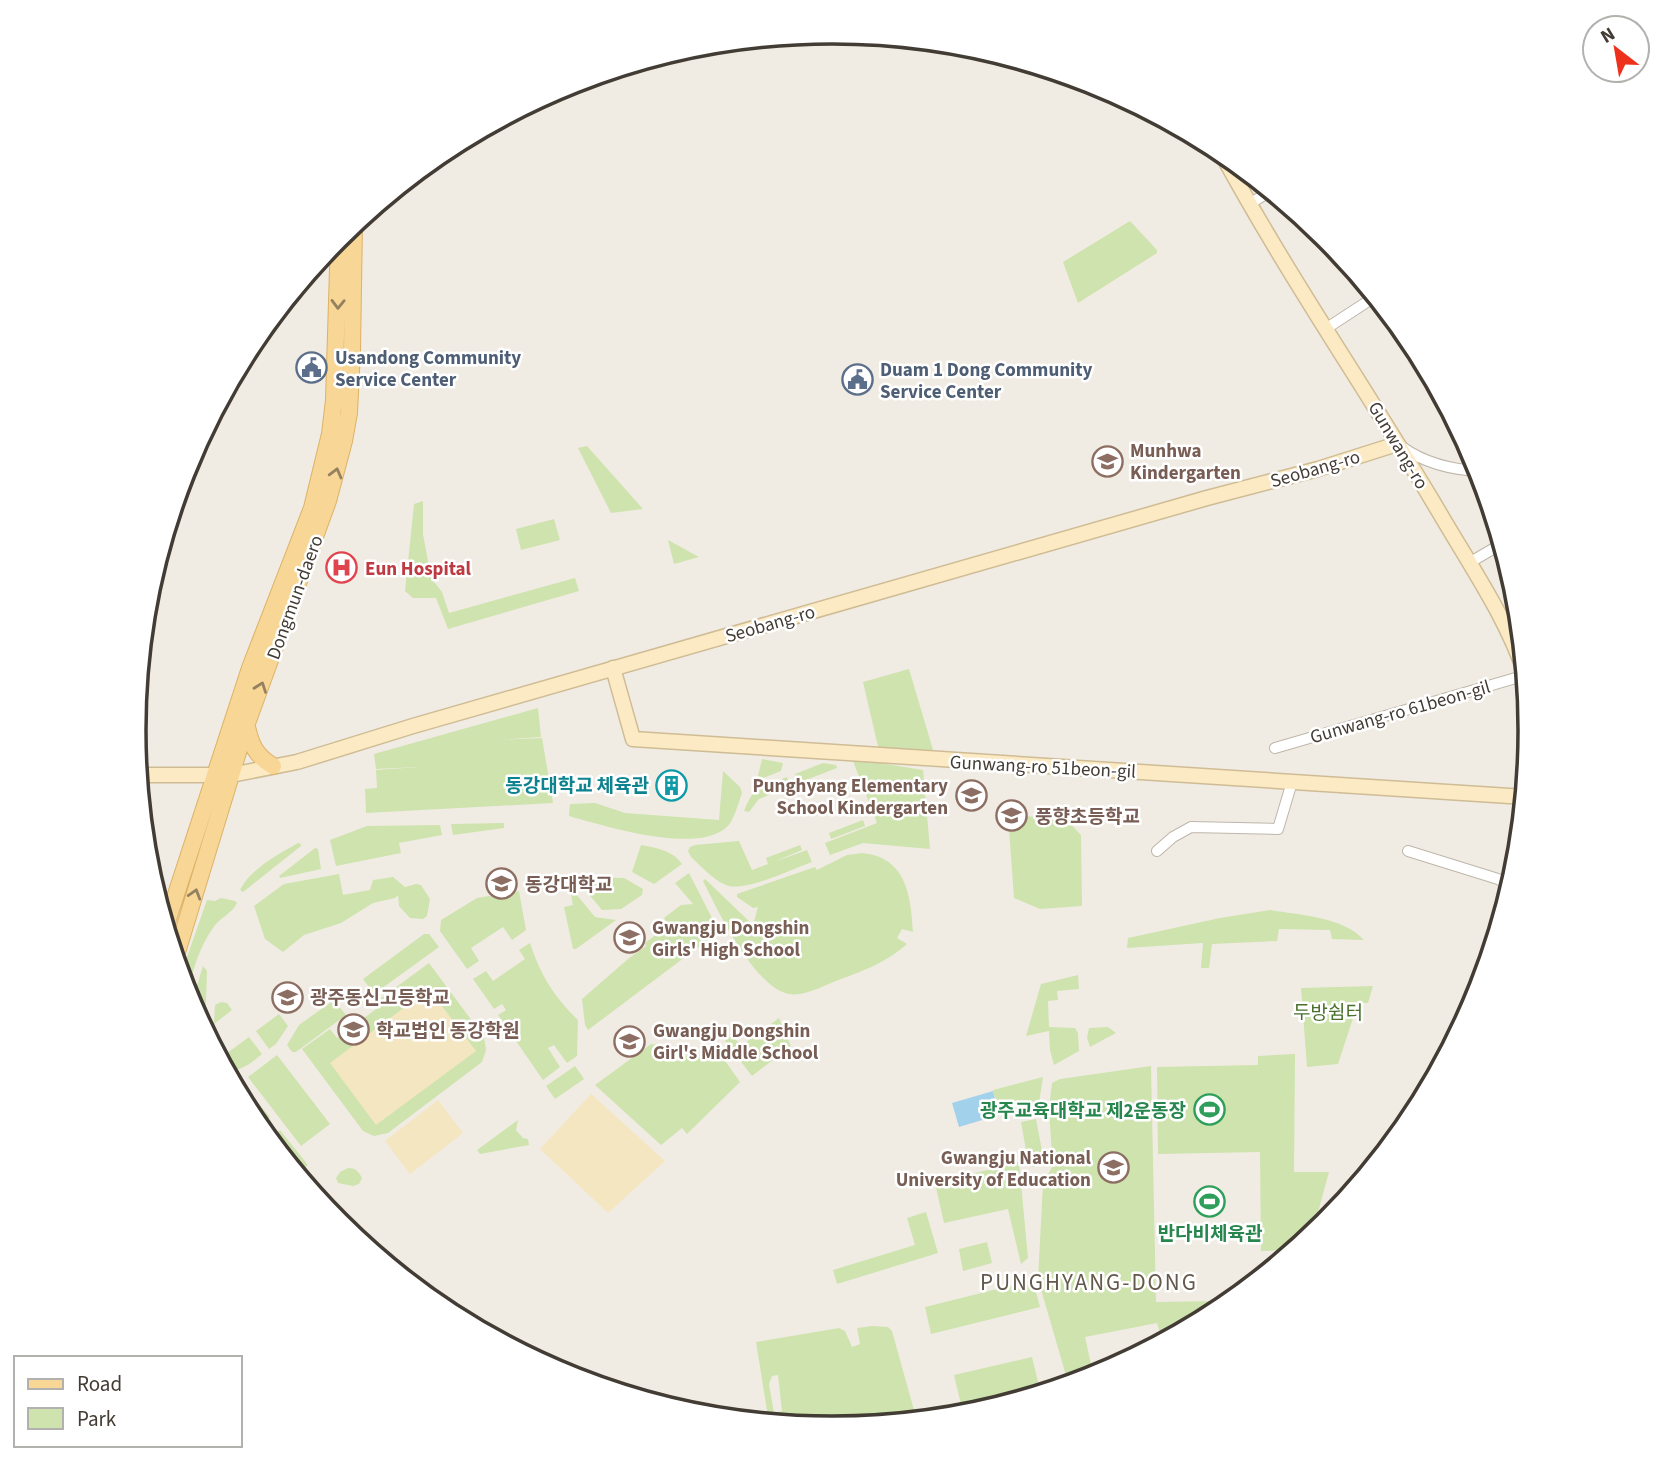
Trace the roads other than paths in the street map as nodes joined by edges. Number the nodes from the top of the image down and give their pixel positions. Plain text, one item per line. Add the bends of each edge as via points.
1 (1231, 172) edge
2 (1263, 196) edge
3 (1249, 204) junction
4 (354, 239) edge
5 (339, 254) edge
6 (1368, 301) edge
7 (1327, 328) junction
8 (1397, 444) junction
9 (1468, 470) edge
10 (1494, 548) edge
11 (1469, 563) junction
12 (1513, 645) edge
13 (613, 668) junction
14 (1517, 678) edge
15 (246, 726) junction
16 (1275, 748) dead end
17 (273, 766) junction
18 (147, 775) edge
19 (231, 775) junction
20 (214, 776) junction
21 (1292, 782) junction
22 (1516, 796) edge
23 (1157, 851) dead end
24 (1408, 851) dead end
25 (1502, 881) edge
26 (170, 912) edge
27 (180, 944) edge

1 - 3 main road, Gunwang-ro
2 - 3 street
3 - 7 main road, Gunwang-ro
15 -> 4 main road, Dongmun-daero via 328,501 344,441 349,413
5 -> 20 main road, Dongmun-daero via 330,434 312,508
6 - 7 street
7 - 8 main road, Gunwang-ro
8 - 9 street via 1417,457
8 - 11 main road, Gunwang-ro
8 - 13 main road, Seobang-ro
10 - 11 street
11 - 12 main road, Gunwang-ro
13 - 17 main road, Seobang-ro
13 - 21 main road, Gunwang-ro 51beon-gil via 634,738
14 - 16 street, Gunwang-ro 61beon-gil
15 - 17 main road via 254,751
15 - 19 main road, Dongmun-daero
17 - 19 main road, Seobang-ro
18 - 20 main road, Seobang-ro
19 - 20 main road, Seobang-ro
27 -> 19 main road, Dongmun-daero
20 - 26 main road, Dongmun-daero
21 - 22 main road, Gunwang-ro 51beon-gil
21 - 23 street via 1278,829 1191,827
24 - 25 street

